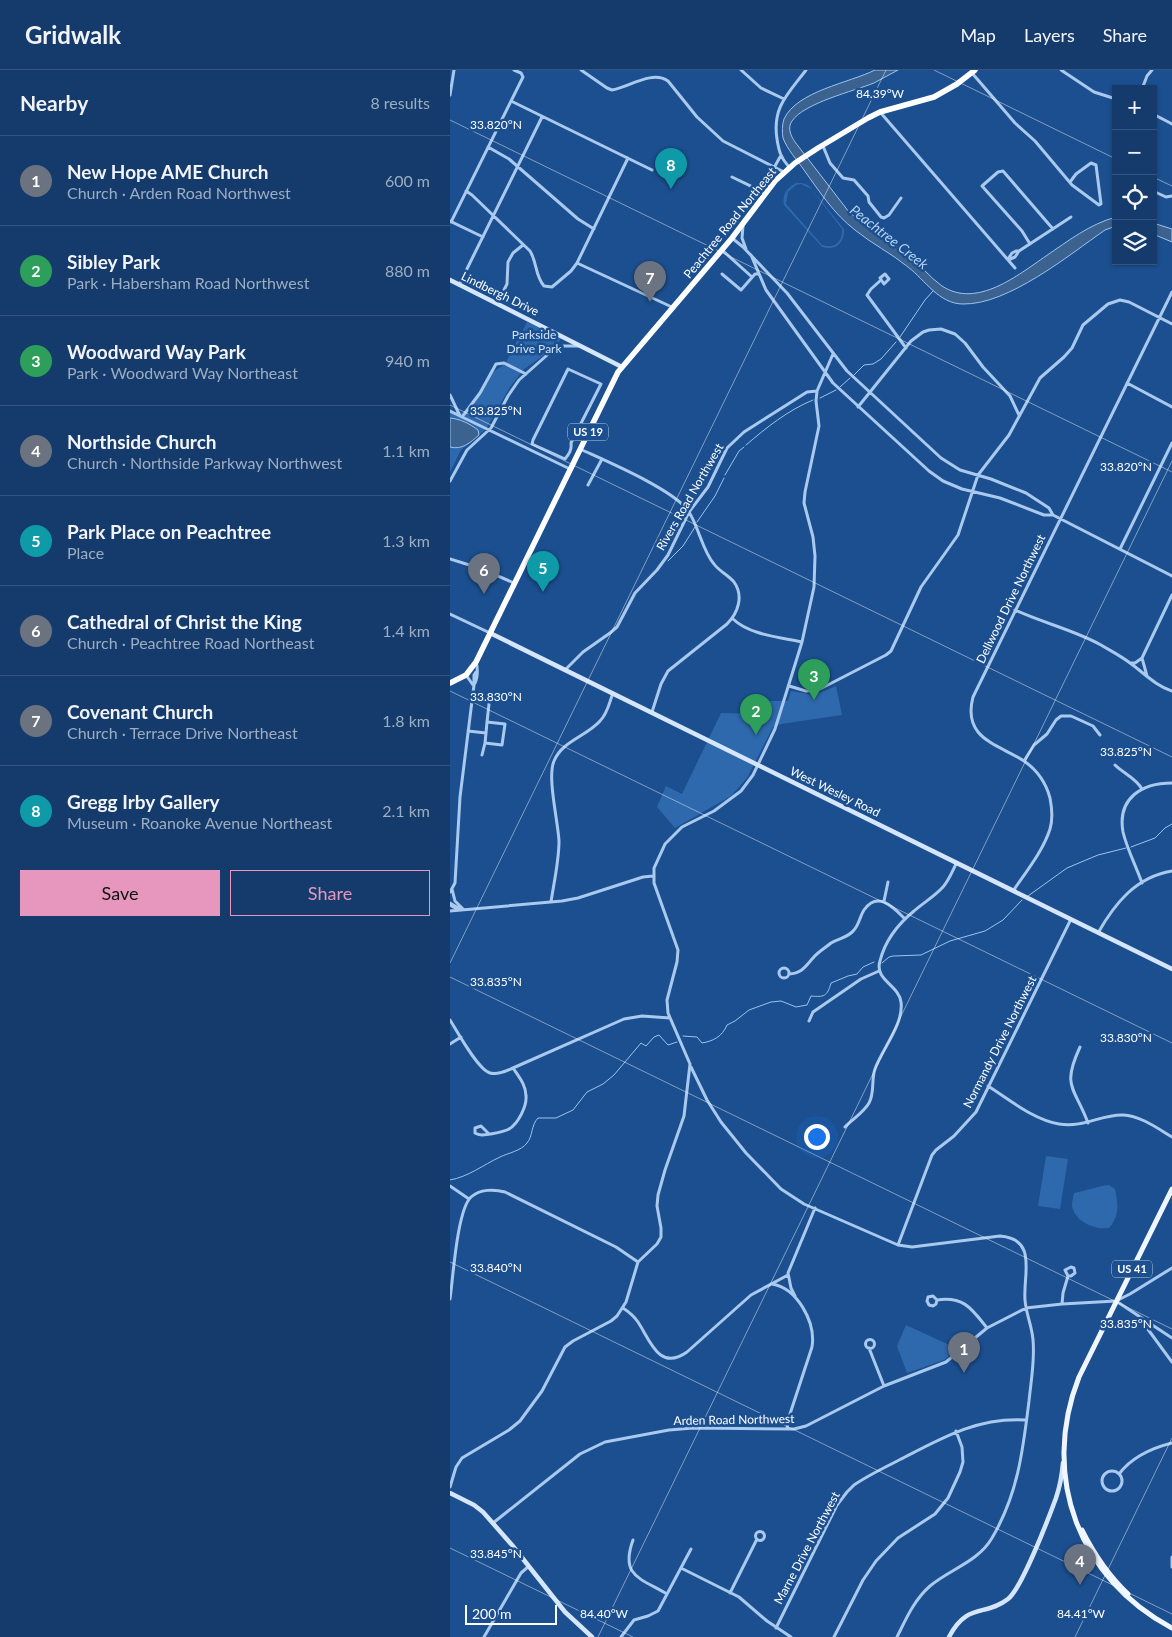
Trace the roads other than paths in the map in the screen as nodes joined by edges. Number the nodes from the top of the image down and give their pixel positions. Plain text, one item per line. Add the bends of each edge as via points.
1 (454, 70) edge
2 (514, 70) edge
3 (581, 70) edge
4 (590, 70) edge
5 (740, 70) edge
6 (806, 70) edge
7 (1061, 70) edge
8 (1152, 70) edge
9 (973, 71) edge
10 (587, 74) junction
11 (1144, 85) edge
12 (450, 95) edge
13 (1112, 99) edge
14 (784, 100) junction
15 (511, 101) junction
16 (880, 112) junction
17 (1157, 116) edge
18 (542, 117) junction
19 (1172, 124) edge
20 (820, 146) junction
21 (488, 147) junction
22 (780, 157) junction
23 (628, 158) junction
24 (774, 166) junction
25 (518, 167) junction
26 (652, 170) dead end
27 (787, 170) junction
28 (732, 177) dead end
29 (1070, 182) junction
30 (466, 191) junction
31 (766, 193) junction
32 (1157, 193) edge
33 (1172, 196) edge
34 (901, 198) dead end
35 (494, 216) junction
36 (1071, 217) dead end
37 (451, 221) edge
38 (744, 222) junction
39 (594, 229) junction
40 (1052, 229) junction
41 (483, 237) junction
42 (732, 238) junction
43 (1030, 244) junction
44 (523, 245) junction
45 (722, 249) junction
46 (747, 252) junction
47 (751, 255) junction
48 (1008, 260) junction
49 (577, 263) junction
50 (1015, 268) dead end
51 (722, 274) dead end
52 (759, 274) junction
53 (752, 277) junction
54 (450, 280) edge
55 (881, 280) dead end
56 (460, 285) junction
57 (1172, 292) edge
58 (498, 304) junction
59 (674, 308) junction
60 (1160, 317) junction
61 (1172, 324) edge
62 (580, 345) junction
63 (906, 348) junction
64 (833, 354) junction
65 (622, 367) junction
66 (526, 374) junction
67 (826, 374) junction
68 (1127, 383) junction
69 (817, 391) junction
70 (869, 393) junction
71 (594, 395) junction
72 (450, 396) edge
73 (604, 400) junction
74 (858, 407) junction
75 (1172, 407) edge
76 (450, 412) edge
77 (461, 416) junction
78 (1019, 416) junction
79 (489, 430) junction
80 (1172, 443) edge
81 (537, 446) junction
82 (544, 449) junction
83 (580, 449) junction
84 (533, 452) junction
85 (540, 455) junction
86 (602, 460) junction
87 (570, 470) junction
88 (978, 475) junction
89 (450, 481) edge
90 (588, 484) dead end
91 (972, 492) junction
92 (689, 512) junction
93 (1054, 515) junction
94 (1060, 519) junction
95 (1120, 549) junction
96 (450, 559) edge
97 (1172, 576) edge
98 (514, 583) junction
99 (1172, 595) edge
100 (1015, 610) junction
101 (450, 614) edge
102 (732, 619) junction
103 (490, 633) junction
104 (802, 642) junction
105 (1142, 658) junction
106 (477, 659) junction
107 (1130, 663) junction
108 (565, 670) junction
109 (466, 675) junction
110 (1147, 676) junction
111 (450, 683) edge
112 (474, 685) junction
113 (789, 686) junction
114 (1172, 691) edge
115 (613, 694) junction
116 (489, 704) dead end
117 (652, 712) junction
118 (487, 722) junction
119 (468, 731) junction
120 (486, 733) junction
121 (1100, 735) dead end
122 (485, 743) junction
123 (482, 755) dead end
124 (1024, 761) junction
125 (758, 765) junction
126 (1115, 765) dead end
127 (1172, 782) edge
128 (1142, 789) junction
129 (956, 864) junction
130 (1172, 871) edge
131 (653, 876) junction
132 (888, 882) dead end
133 (1142, 882) junction
134 (451, 891) edge
135 (1013, 891) junction
136 (884, 901) junction
137 (551, 902) junction
138 (450, 904) edge
139 (460, 909) junction
140 (450, 910) edge
141 (905, 919) junction
142 (1071, 920) junction
143 (1098, 933) junction
144 (1172, 969) edge
145 (879, 971) junction
146 (789, 974) dead end
147 (670, 1018) junction
148 (450, 1020) edge
149 (809, 1021) dead end
150 (461, 1037) junction
151 (450, 1044) edge
152 (1080, 1047) dead end
153 (690, 1064) junction
154 (513, 1068) junction
155 (988, 1086) junction
156 (1088, 1123) junction
157 (845, 1127) dead end
158 (489, 1134) dead end
159 (1172, 1137) edge
160 (450, 1186) edge
161 (1172, 1189) edge
162 (469, 1199) junction
163 (815, 1208) junction
164 (898, 1245) junction
165 (638, 1262) junction
166 (1172, 1268) edge
167 (788, 1274) junction
168 (1068, 1276) dead end
169 (771, 1284) junction
170 (450, 1299) edge
171 (937, 1300) dead end
172 (798, 1301) junction
173 (1116, 1301) junction
174 (1062, 1304) junction
175 (623, 1308) junction
176 (1026, 1308) junction
177 (1145, 1322) junction
178 (987, 1328) junction
179 (1172, 1338) edge
180 (869, 1348) dead end
181 (1172, 1362) edge
182 (884, 1386) junction
183 (1026, 1420) junction
184 (787, 1429) junction
185 (956, 1432) junction
186 (1172, 1443) edge
187 (1063, 1463) junction
188 (1119, 1474) junction
189 (450, 1487) edge
190 (1067, 1487) junction
191 (1058, 1490) junction
192 (450, 1493) edge
193 (1056, 1497) junction
194 (493, 1523) junction
195 (758, 1539) dead end
196 (633, 1540) dead end
197 (691, 1549) dead end
198 (1172, 1557) edge
199 (529, 1566) junction
200 (1172, 1567) edge
201 (680, 1568) junction
202 (730, 1593) junction
203 (667, 1594) junction
204 (1172, 1626) edge
205 (776, 1628) junction
206 (484, 1637) edge
207 (592, 1637) edge
208 (622, 1637) edge
209 (791, 1637) edge
210 (834, 1637) edge
211 (898, 1637) edge
212 (949, 1637) edge

1 - 12 street
2 - 15 street via 523,77
3 - 10 street
4 - 10 street
5 - 14 street via 761,88
6 - 14 street
7 - 13 street via 1094,92
8 - 11 street
9 - 16 highway, Peachtree Road Northeast / US 19 via 934,97
9 - 29 street via 1015,123
10 - 24 street via 612,90 652,76 663,77 697,117 723,141
14 - 22 street via 776,120
15 - 18 street
15 - 21 street
16 - 20 highway, Peachtree Road Northeast / US 19
16 - 48 street
17 - 19 street
18 - 23 street
18 - 25 street
20 - 27 highway, Peachtree Road Northeast / US 19
20 - 34 street via 843,178 854,180 868,196 881,217 887,217
21 - 25 street
21 - 30 street
22 - 24 street
22 - 27 street
23 - 26 street
23 - 39 street
24 - 27 street
25 - 35 street
25 - 39 street
27 - 31 highway, Peachtree Road Northeast / US 19
28 - 31 street
29 - 29 street via 1091,163 1096,165 1100,204
30 - 35 street
30 - 37 street
31 - 38 highway, Peachtree Road Northeast / US 19
32 - 33 street
35 - 41 street
35 - 44 street
36 - 40 street
37 - 41 street
38 - 42 highway, Peachtree Road Northeast / US 19
38 - 46 street via 741,232
39 - 49 street
40 - 43 street
40 - 43 street via 1003,171 998,172 982,186
41 - 56 street
42 - 45 highway, Peachtree Road Northeast / US 19
42 - 46 street
43 - 48 street via 1012,253
44 - 49 street via 532,254 540,282 546,287 558,283
44 - 58 street via 508,262 507,284
45 - 53 street
45 - 59 highway, Peachtree Road Northeast / US 19
46 - 47 street
47 - 52 street
47 - 64 street via 787,293
48 - 50 street
49 - 59 street
51 - 53 street via 741,290
52 - 53 street
52 - 67 street via 766,290
54 - 56 street, Lindbergh Drive
55 - 63 street via 868,295
56 - 58 street, Lindbergh Drive
57 - 60 street, Dellwood Drive Northwest
58 - 62 street, Lindbergh Drive
59 - 65 highway, Peachtree Road Northeast / US 19
60 - 61 street
60 - 68 street, Dellwood Drive Northwest
60 - 78 street via 1125,301 1116,300 1108,304 1083,324 1070,352 1040,378
62 - 65 street, Lindbergh Drive
62 - 66 street via 554,349
63 - 70 street
63 - 78 street via 917,336 929,330 941,329 955,334 1010,396
64 - 67 street
64 - 70 street
65 - 73 highway, Peachtree Road Northeast / US 19
66 - 77 street via 504,363 496,364 480,393
66 - 79 street via 511,390
67 - 69 street
67 - 74 street
68 - 75 street
68 - 94 street, Dellwood Drive Northwest
69 - 92 street, Rivers Road Northwest via 807,392 733,441 722,455 708,487
69 - 104 street via 819,426 804,498 813,537 815,577
70 - 74 street
70 - 88 street via 945,461
71 - 73 street
71 - 81 street via 601,384 568,369 533,440 532,444
71 - 82 street via 569,455 565,459
72 - 77 street
73 - 83 highway, Peachtree Road Northeast / US 19
74 - 91 street via 935,476
76 - 77 street
77 - 79 street
78 - 88 street via 1009,435
79 - 84 street
79 - 89 street via 467,450
80 - 95 street
81 - 82 street
81 - 84 street
82 - 85 street
83 - 86 street
83 - 87 highway, Peachtree Road Northeast / US 19
84 - 85 street
85 - 87 street
86 - 90 street
86 - 92 street via 658,488
87 - 98 highway, Peachtree Road Northeast / US 19
88 - 91 street
88 - 93 street via 1026,493
91 - 93 street via 1000,498 1044,515
91 - 113 street via 958,535 923,584 894,646 886,655 818,690 806,691
92 - 102 street via 711,561 737,588 739,605
92 - 108 street, Rivers Road Northwest via 667,556 635,593 617,627
93 - 94 street
94 - 95 street
94 - 100 street, Dellwood Drive Northwest
95 - 97 street
96 - 98 street
98 - 103 highway, Peachtree Road Northeast / US 19
99 - 105 street
100 - 107 street via 1090,640
100 - 124 street, Dellwood Drive Northwest via 974,693 971,712 975,727 984,739
101 - 103 street
102 - 104 street via 750,630
102 - 117 street via 668,671
103 - 106 highway, Peachtree Road Northeast / US 19
103 - 108 street, West Wesley Road
104 - 113 street
105 - 107 street
105 - 110 street
106 - 109 highway, US 19
106 - 112 street
107 - 110 street
108 - 115 street, West Wesley Road
109 - 111 highway, US 19
109 - 112 street
110 - 114 street
112 - 119 street
113 - 125 street via 775,730
115 - 117 street, West Wesley Road
115 - 137 street via 601,721 566,746 553,763 559,843
116 - 118 street
117 - 125 street, West Wesley Road
118 - 120 street
118 - 122 street via 505,724 502,745
119 - 120 street
119 - 134 street via 455,883
120 - 122 street
121 - 124 street via 1093,726 1071,716 1061,716
122 - 123 street
124 - 135 street, Dellwood Drive Northwest via 1045,785 1052,818 1044,843
125 - 129 street, West Wesley Road
125 - 131 street via 748,783 733,798 671,837 661,852
126 - 128 street
127 - 128 street
128 - 133 street via 1128,803 1122,822
129 - 135 street, West Wesley Road
129 - 141 street via 942,888
130 - 133 street
131 - 137 street via 578,898
131 - 147 street via 678,950 667,1000
132 - 136 street
133 - 143 street via 1118,902
134 - 139 street
135 - 142 street, West Wesley Road
136 - 141 street
136 - 146 street via 868,906 852,933 832,942 802,971
137 - 139 street
138 - 139 street
139 - 140 street
141 - 145 street via 887,944
142 - 143 street, West Wesley Road
142 - 155 street, Normandy Drive Northwest
143 - 144 street, West Wesley Road
145 - 149 street via 861,979 813,1012
145 - 157 street via 899,994 901,1014 875,1069 870,1101
147 - 153 street
147 - 154 street via 642,1016 624,1019
148 - 150 street
150 - 151 street
150 - 154 street via 486,1071 497,1073
152 - 156 street via 1070,1082
153 - 163 street via 716,1114 746,1153 780,1189
153 - 165 street via 684,1116 658,1196 661,1237
154 - 158 street via 525,1088 525,1106 511,1128
155 - 156 street via 1048,1121 1068,1125
155 - 164 street, Normandy Drive Northwest via 971,1119 932,1155
156 - 159 street via 1118,1115 1129,1116 1143,1120
160 - 162 street
161 - 173 main road, US 41
162 - 165 street via 485,1191 505,1192 616,1247
162 - 170 street via 455,1252
163 - 164 street
163 - 167 street
164 - 176 street via 912,1247 1000,1236 1015,1239 1025,1252
165 - 175 street
166 - 173 street, Arden Road Northwest
167 - 169 street
167 - 172 street
168 - 174 street
169 - 172 street
169 - 175 street via 751,1295 687,1352 675,1358 664,1357 655,1351 637,1321
171 - 178 street via 965,1304
172 - 184 street via 808,1320 813,1341
173 - 174 street, Arden Road Northwest
173 - 177 street
173 - 187 main road, US 41 via 1074,1392 1066,1426
174 - 176 street, Arden Road Northwest
175 - 189 street via 611,1321 566,1347 542,1391 520,1421 462,1458
176 - 178 street, Arden Road Northwest
176 - 183 street via 1034,1348
177 - 179 street
177 - 181 street
178 - 182 street, Arden Road Northwest via 946,1362
180 - 182 street
182 - 184 street, Arden Road Northwest via 812,1424
183 - 185 street, Marne Drive Northwest via 1001,1420
183 - 211 street via 1018,1475 992,1537 976,1556 937,1580 920,1595
184 - 194 street, Arden Road Northwest via 682,1428 602,1443 580,1454
185 - 205 street, Marne Drive Northwest via 862,1479 847,1492 837,1505
185 - 210 street via 963,1462 948,1498 935,1514 898,1538 876,1561
186 - 188 street via 1143,1454
187 - 190 main road, US 41
187 - 191 street
188 - 188 street via 1111,1471 1104,1474 1101,1481 1105,1489 1112,1492 1120,1489 1122,1481
190 - 191 street
190 - 193 street
190 - 204 main road, US 41 via 1078,1529 1095,1561 1140,1608
191 - 193 street
192 - 194 street via 474,1505
193 - 212 street via 1015,1592 1005,1601 966,1615
194 - 199 street
195 - 202 street
196 - 203 street via 627,1558 631,1570
197 - 201 street
198 - 200 street
199 - 206 street via 521,1573
199 - 207 street via 565,1612
201 - 202 street
201 - 203 street
202 - 205 street via 746,1602
203 - 208 street via 658,1610 634,1620
205 - 209 street

